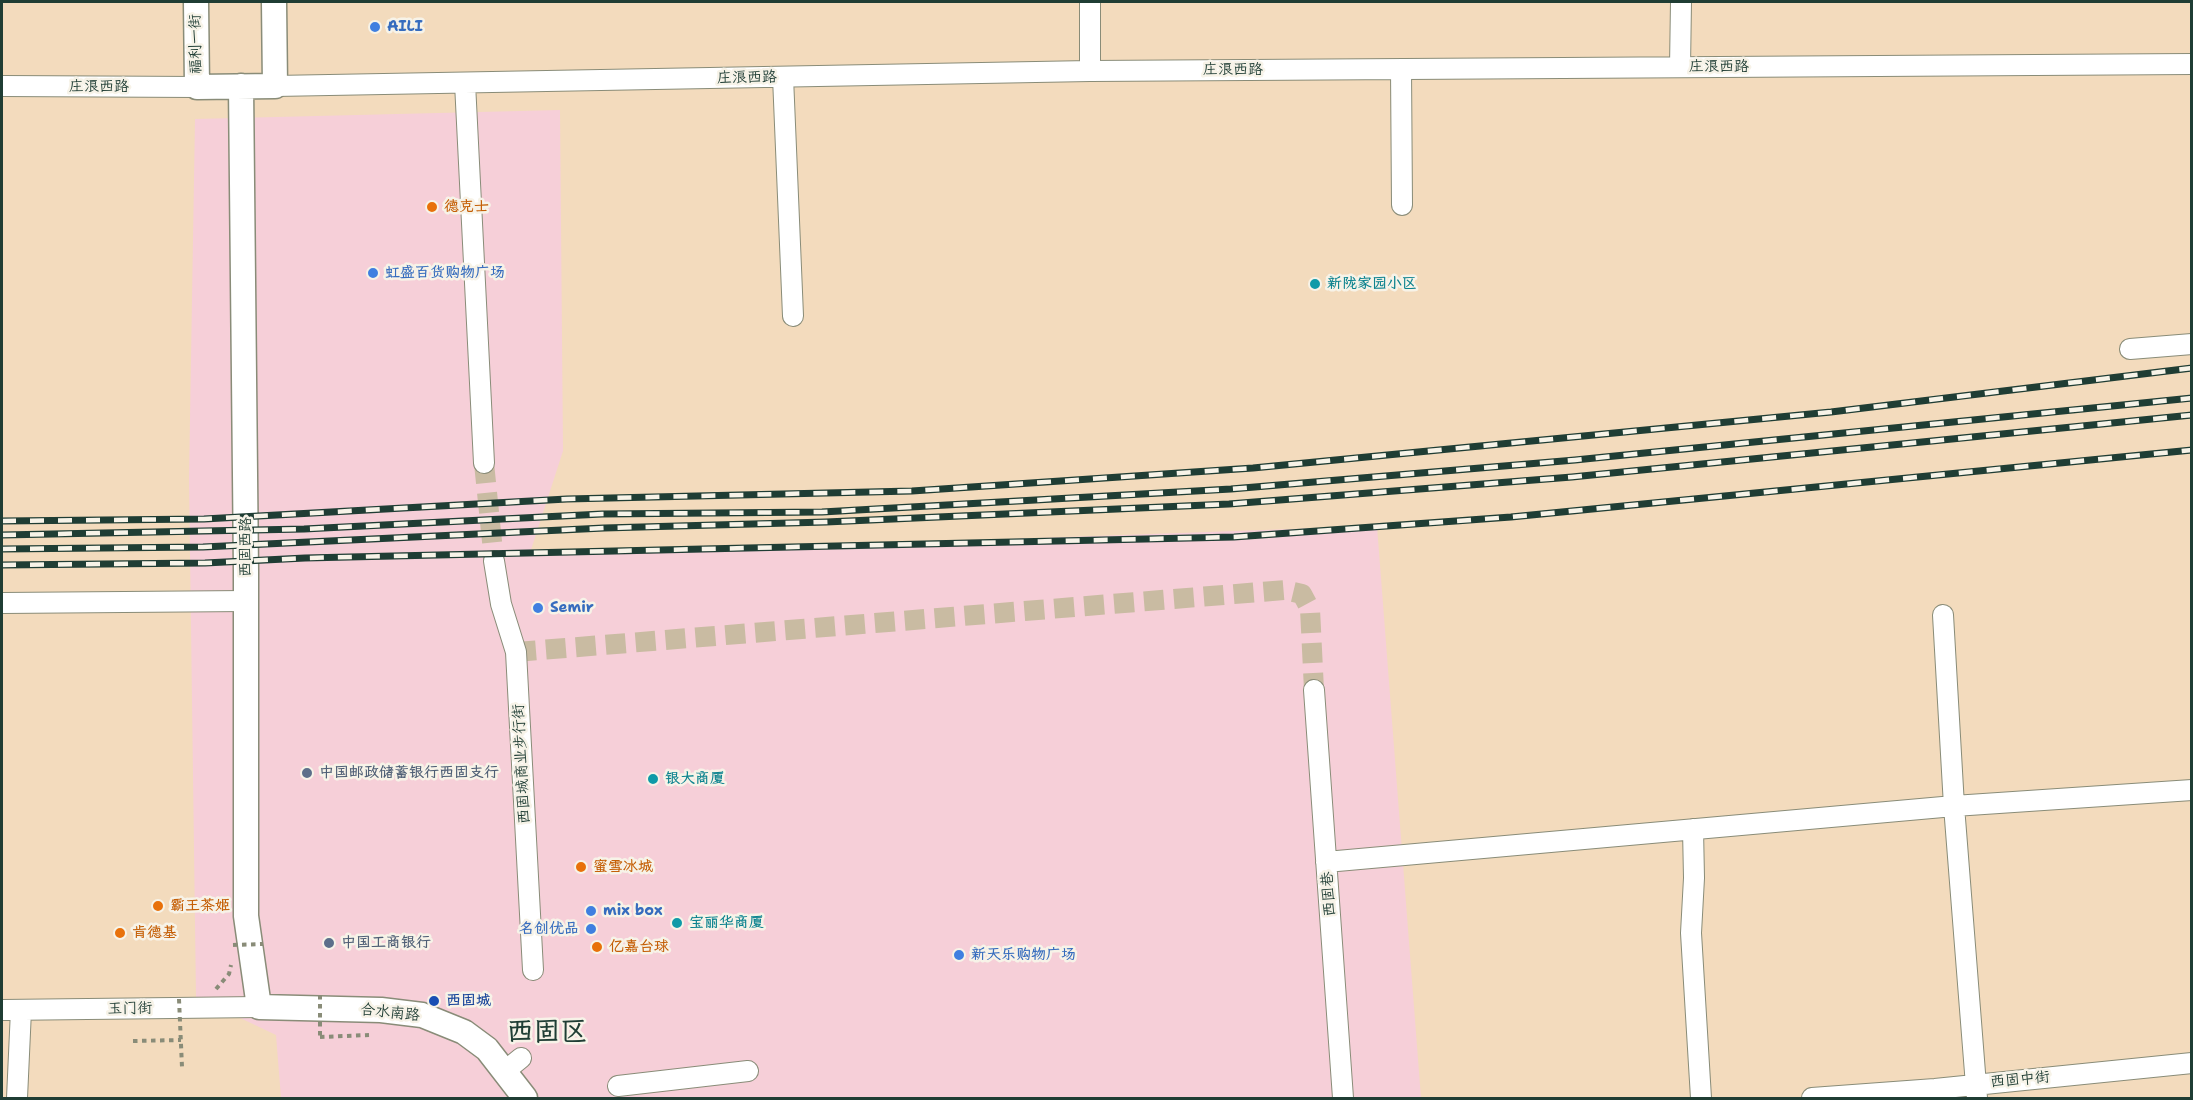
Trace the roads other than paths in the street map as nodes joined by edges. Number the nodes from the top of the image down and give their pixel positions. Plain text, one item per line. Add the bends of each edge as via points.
1 (196, 2) edge
2 (274, 2) edge
3 (1090, 2) edge
4 (1681, 2) edge
5 (2192, 64) edge
6 (1680, 68) junction
7 (1401, 69) junction
8 (1090, 71) junction
9 (783, 77) junction
10 (465, 83) junction
11 (2, 86) edge
12 (241, 86) junction
13 (275, 86) junction
14 (197, 87) junction
15 (1402, 205) dead end
16 (794, 316) dead end
17 (2192, 344) edge
18 (2130, 349) dead end
19 (484, 463) tunnel mouth
20 (494, 561) tunnel mouth
21 (246, 601) junction
22 (2, 603) edge
23 (1943, 615) dead end
24 (1314, 690) tunnel mouth
25 (2192, 789) edge
26 (1954, 806) junction
27 (1692, 830) junction
28 (1326, 862) junction
29 (533, 970) dead end
30 (259, 1007) junction
31 (11, 1010) edge
32 (2192, 1064) edge
33 (748, 1071) dead end
34 (618, 1086) dead end
35 (1977, 1091) edge
36 (17, 1098) edge
37 (525, 1098) edge
38 (1343, 1098) edge
39 (1701, 1098) edge
40 (1812, 1098) edge

1 - 14 main road, 福利一街
2 - 13 main road
3 - 8 street
4 - 6 street
5 - 6 street, 庄浪西路
6 - 7 street, 庄浪西路
7 - 8 street, 庄浪西路
7 - 15 street
8 - 9 street, 庄浪西路
9 - 10 street, 庄浪西路
9 - 16 street
10 - 13 street, 庄浪西路
10 - 19 street
11 - 14 street, 庄浪西路
12 - 13 main road
12 - 14 main road
12 - 21 main road, 西固西路
17 - 18 street
20 - 29 street, 西固城商业步行街 via 501,604 516,652
21 - 22 street
21 - 30 main road, 西固西路 via 246,916
23 - 26 street
24 - 28 street, 西固巷
25 - 26 street
26 - 27 street
26 - 35 street
27 - 28 street
27 - 39 street via 1691,933
28 - 38 street, 西固巷
30 - 31 street, 玉门街
30 - 37 main road, 合水南路 via 422,1015 464,1032 513,1064
31 - 36 street
32 - 35 street, 西固中街
33 - 34 street
35 - 40 street, 西固中街

